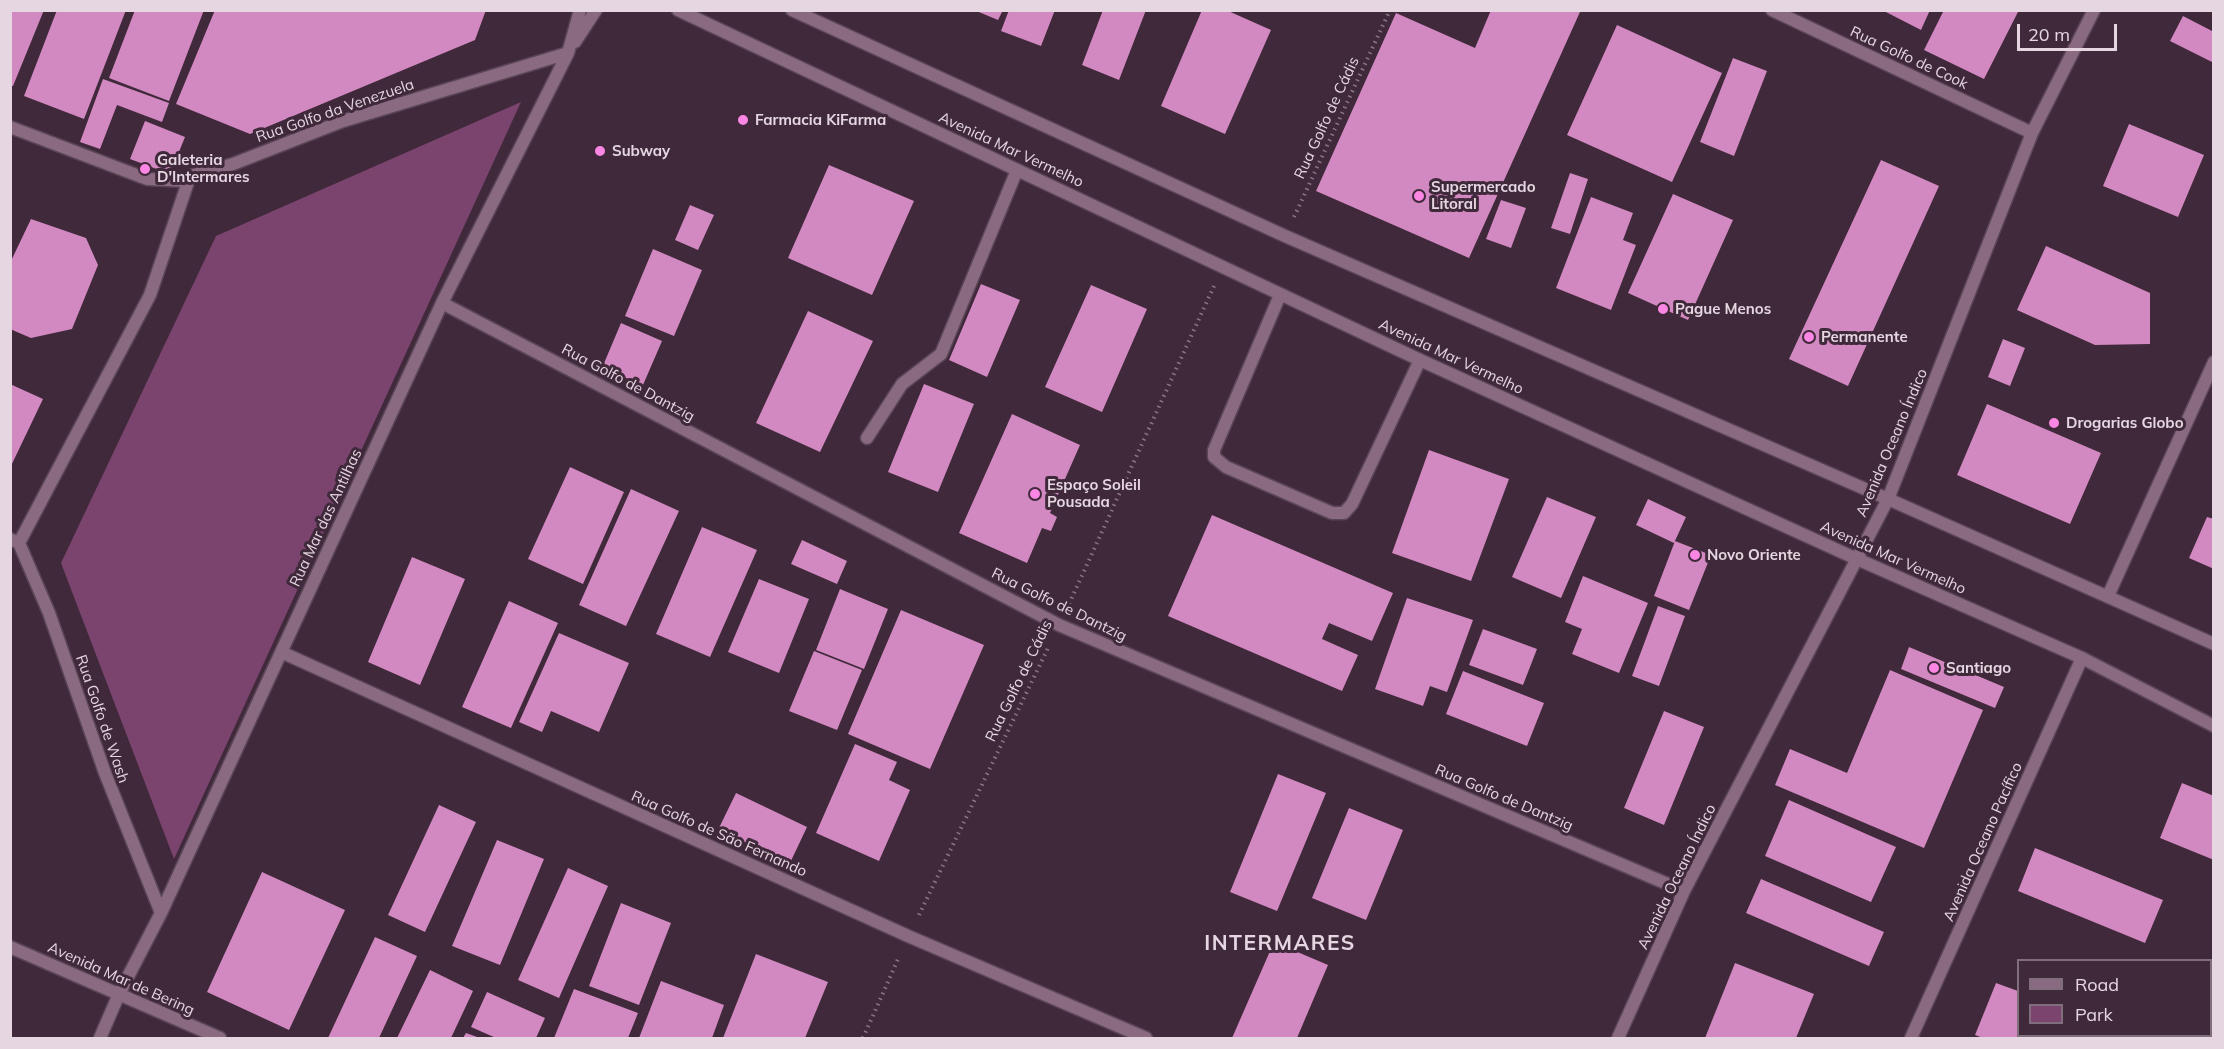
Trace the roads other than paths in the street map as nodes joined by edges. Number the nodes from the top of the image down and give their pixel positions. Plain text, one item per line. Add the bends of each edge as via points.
1 (580, 10) edge
2 (596, 10) edge
3 (678, 10) edge
4 (792, 10) edge
5 (1772, 10) edge
6 (2094, 10) edge
7 (568, 53) junction
8 (10, 127) edge
9 (2032, 133) junction
10 (1017, 170) junction
11 (188, 181) junction
12 (1280, 295) junction
13 (442, 303) junction
14 (1420, 360) junction
15 (2214, 362) edge
16 (867, 438) dead end
17 (1888, 499) junction
18 (15, 541) edge
19 (1857, 559) junction
20 (2109, 596) junction
21 (2214, 644) edge
22 (281, 652) junction
23 (2082, 658) junction
24 (2214, 726) edge
25 (1684, 891) junction
26 (161, 913) junction
27 (10, 947) edge
28 (119, 994) junction
29 (99, 1038) edge
30 (220, 1038) edge
31 (1146, 1038) edge
32 (1618, 1038) edge
33 (1911, 1038) edge

1 - 7 street, Rua Mar das Antilhas
2 - 7 street
3 - 10 street, Avenida Mar Vermelho
4 - 17 street via 1285,236
5 - 9 street, Rua Golfo de Cook
6 - 9 street, Avenida Oceano Índico
7 - 11 street, Rua Golfo da Venezuela via 343,121 233,164 190,176
7 - 13 street, Rua Mar das Antilhas
8 - 11 street via 147,178
9 - 17 street, Avenida Oceano Índico
10 - 12 street, Avenida Mar Vermelho
10 - 16 street via 941,354 902,384
11 - 18 street via 150,295
12 - 14 street, Avenida Mar Vermelho
12 - 14 street via 1214,450 1214,457 1226,467 1332,513 1344,513 1352,504
13 - 22 street, Rua Mar das Antilhas
13 - 25 street, Rua Golfo de Dantzig via 1059,625
14 - 19 street, Avenida Mar Vermelho
15 - 20 street
17 - 19 street, Avenida Oceano Índico
17 - 20 street
18 - 26 street, Rua Golfo de Wash via 49,613 105,773
19 - 23 street, Avenida Mar Vermelho
19 - 25 street, Avenida Oceano Índico
20 - 21 street
22 - 26 street, Rua Mar das Antilhas
22 - 31 street, Rua Golfo de São Fernando via 908,936
23 - 24 street, Avenida Mar Vermelho
23 - 33 street, Avenida Oceano Pacífico
25 - 32 street, Avenida Oceano Índico
26 - 28 street, Rua Mar das Antilhas
27 - 28 street, Avenida Mar de Bering
28 - 29 street, Rua Mar das Antilhas
28 - 30 street, Avenida Mar de Bering

